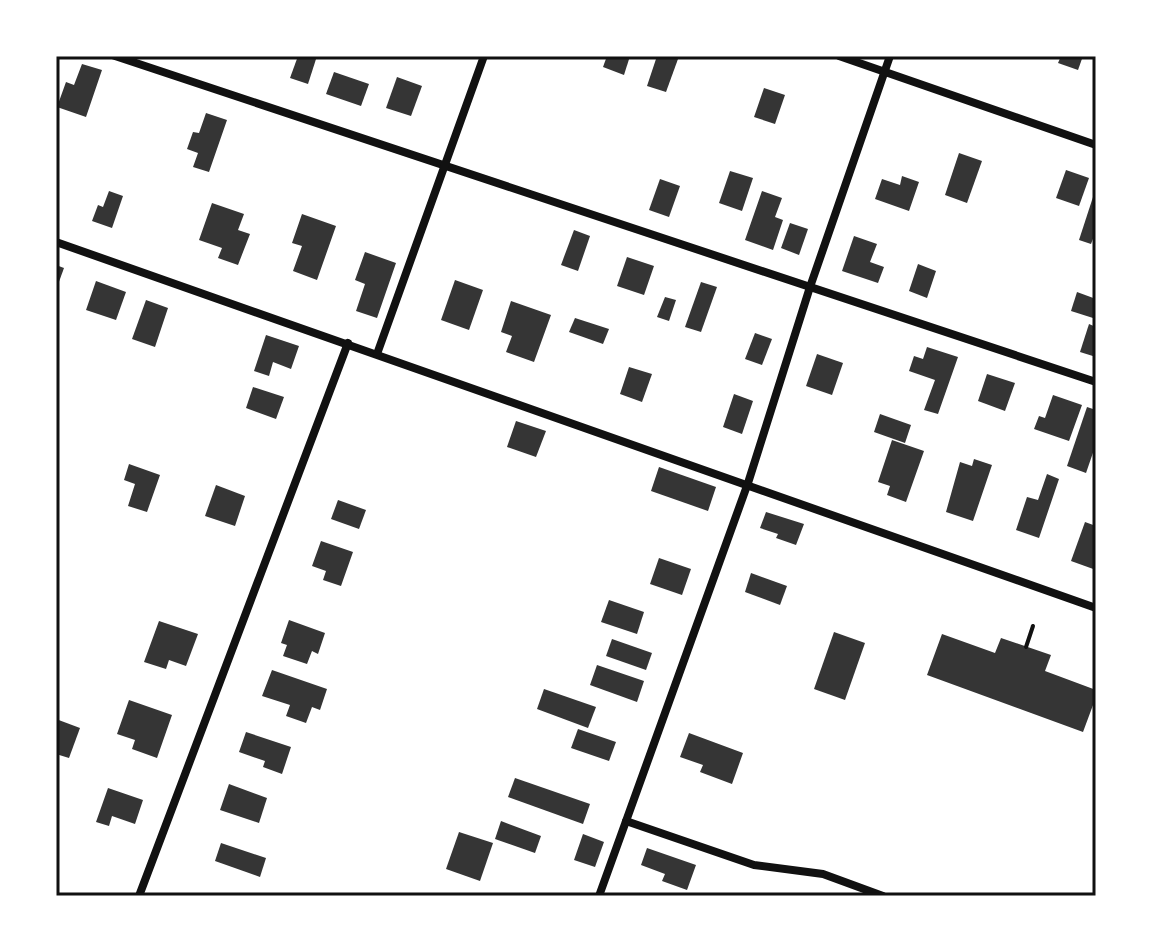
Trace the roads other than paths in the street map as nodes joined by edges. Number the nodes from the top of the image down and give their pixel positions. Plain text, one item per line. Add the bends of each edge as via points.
1 (115, 56) edge
2 (484, 56) edge
3 (839, 56) edge
4 (890, 56) edge
5 (885, 72) junction
6 (1096, 145) edge
7 (445, 165) junction
8 (56, 242) edge
9 (810, 287) junction
10 (348, 343) junction
11 (377, 354) junction
12 (1096, 382) edge
13 (748, 483) junction
14 (1096, 608) edge
15 (626, 821) junction
16 (139, 896) edge
17 (599, 896) edge
18 (883, 896) edge

1 - 7 street
2 - 7 street
3 - 5 street
4 - 5 street
5 - 6 street
5 - 9 street
7 - 9 street
7 - 11 street
8 - 10 street
9 - 12 street
9 - 13 street
10 - 11 street
10 - 16 street
11 - 13 street
13 - 14 street
13 - 15 street
15 - 17 street
15 - 18 street via 754,865 823,874

